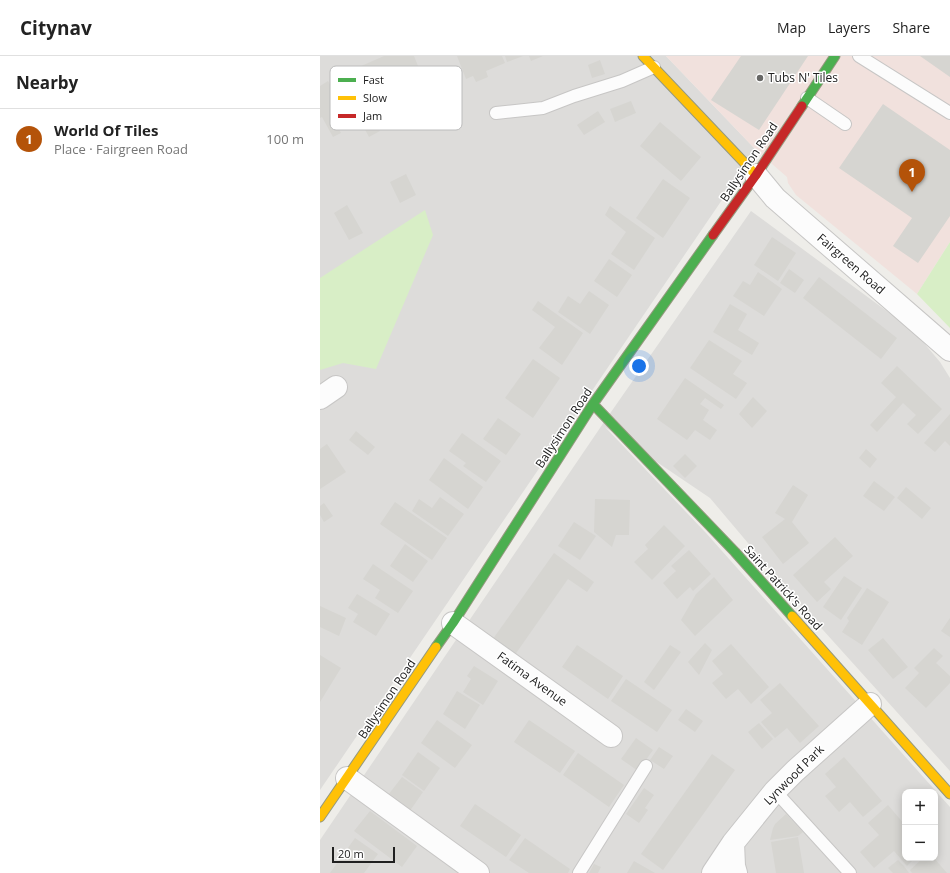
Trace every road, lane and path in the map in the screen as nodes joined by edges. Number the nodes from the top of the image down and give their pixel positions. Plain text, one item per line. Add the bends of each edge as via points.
1 (644, 56) edge
2 (835, 56) edge
3 (859, 56) edge
4 (654, 67) junction
5 (807, 98) junction
6 (496, 113) dead end
7 (950, 113) edge
8 (845, 124) dead end
9 (756, 175) junction
10 (950, 350) edge
11 (593, 404) junction
12 (453, 623) junction
13 (870, 704) junction
14 (611, 736) dead end
15 (646, 766) dead end
16 (347, 778) junction
17 (775, 791) junction
18 (950, 794) edge
19 (320, 817) edge
20 (733, 843) junction
21 (478, 873) edge
22 (579, 873) edge
23 (712, 873) edge
24 (736, 873) edge
25 (850, 873) edge

1 - 4 main road
2 - 5 main road, Ballysimon Road
3 - 7 lane
4 - 6 lane via 622,81 543,108
4 - 9 main road
5 - 8 lane
5 - 9 main road, Ballysimon Road
9 - 10 street, Fairgreen Road via 775,198
9 - 11 main road, Ballysimon Road
11 - 12 main road, Ballysimon Road
11 - 13 main road, Saint Patrick's Road via 735,552
12 - 14 street, Fatima Avenue
12 - 16 main road, Ballysimon Road
13 - 17 street, Lynwood Park
13 - 18 main road, Saint Patrick's Road
15 - 22 lane
16 - 19 main road, Ballysimon Road
16 - 21 street
17 - 20 street, Lynwood Park
17 - 25 lane
20 - 23 street, Lynwood Park
20 - 24 street

